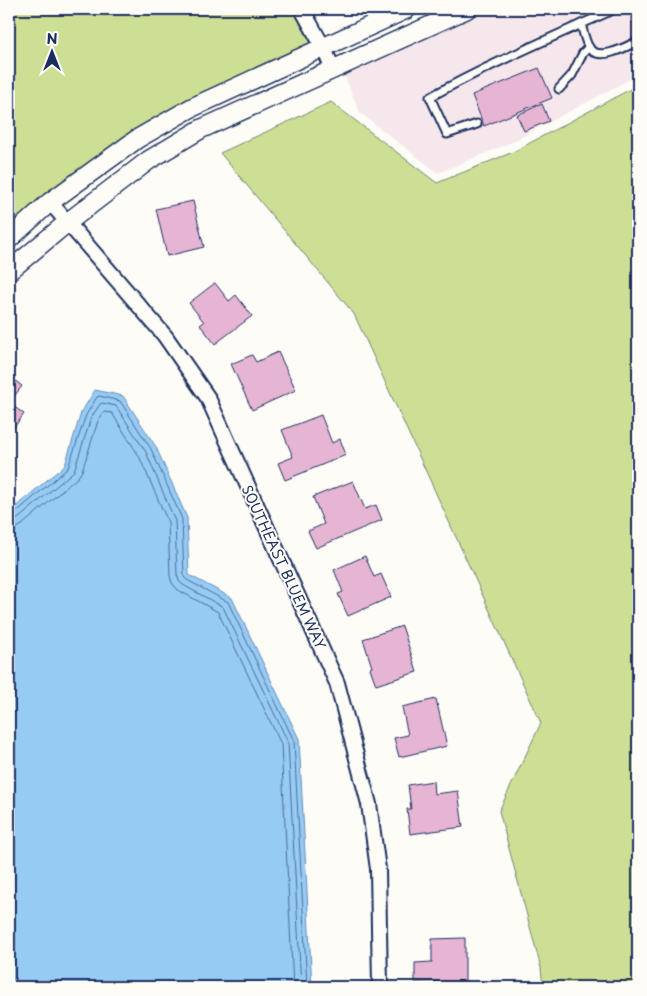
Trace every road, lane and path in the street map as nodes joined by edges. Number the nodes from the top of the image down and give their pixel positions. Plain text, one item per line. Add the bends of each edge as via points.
1 (302, 9) edge
2 (407, 9) edge
3 (466, 9) edge
4 (615, 9) edge
5 (581, 24) junction
6 (638, 41) edge
7 (323, 47) junction
8 (589, 47) junction
9 (333, 69) junction
10 (560, 89) dead end
11 (477, 124) dead end
12 (50, 202) junction
13 (68, 222) junction
14 (9, 239) edge
15 (9, 271) edge
16 (380, 987) edge

1 - 7 street
2 - 7 street
3 - 9 street
4 - 5 lane
5 - 8 lane
5 - 11 lane via 430,97 447,134
6 - 8 lane via 607,54 598,54
7 - 9 street
7 - 12 street via 191,108 137,139
8 - 10 lane
9 - 13 street via 201,129 149,160
12 - 13 street, SOUTHEAST BLUEM WAY
12 - 14 street
13 - 15 street
13 - 16 street, SOUTHEAST BLUEM WAY via 165,336 208,398 337,683 369,804 377,860

